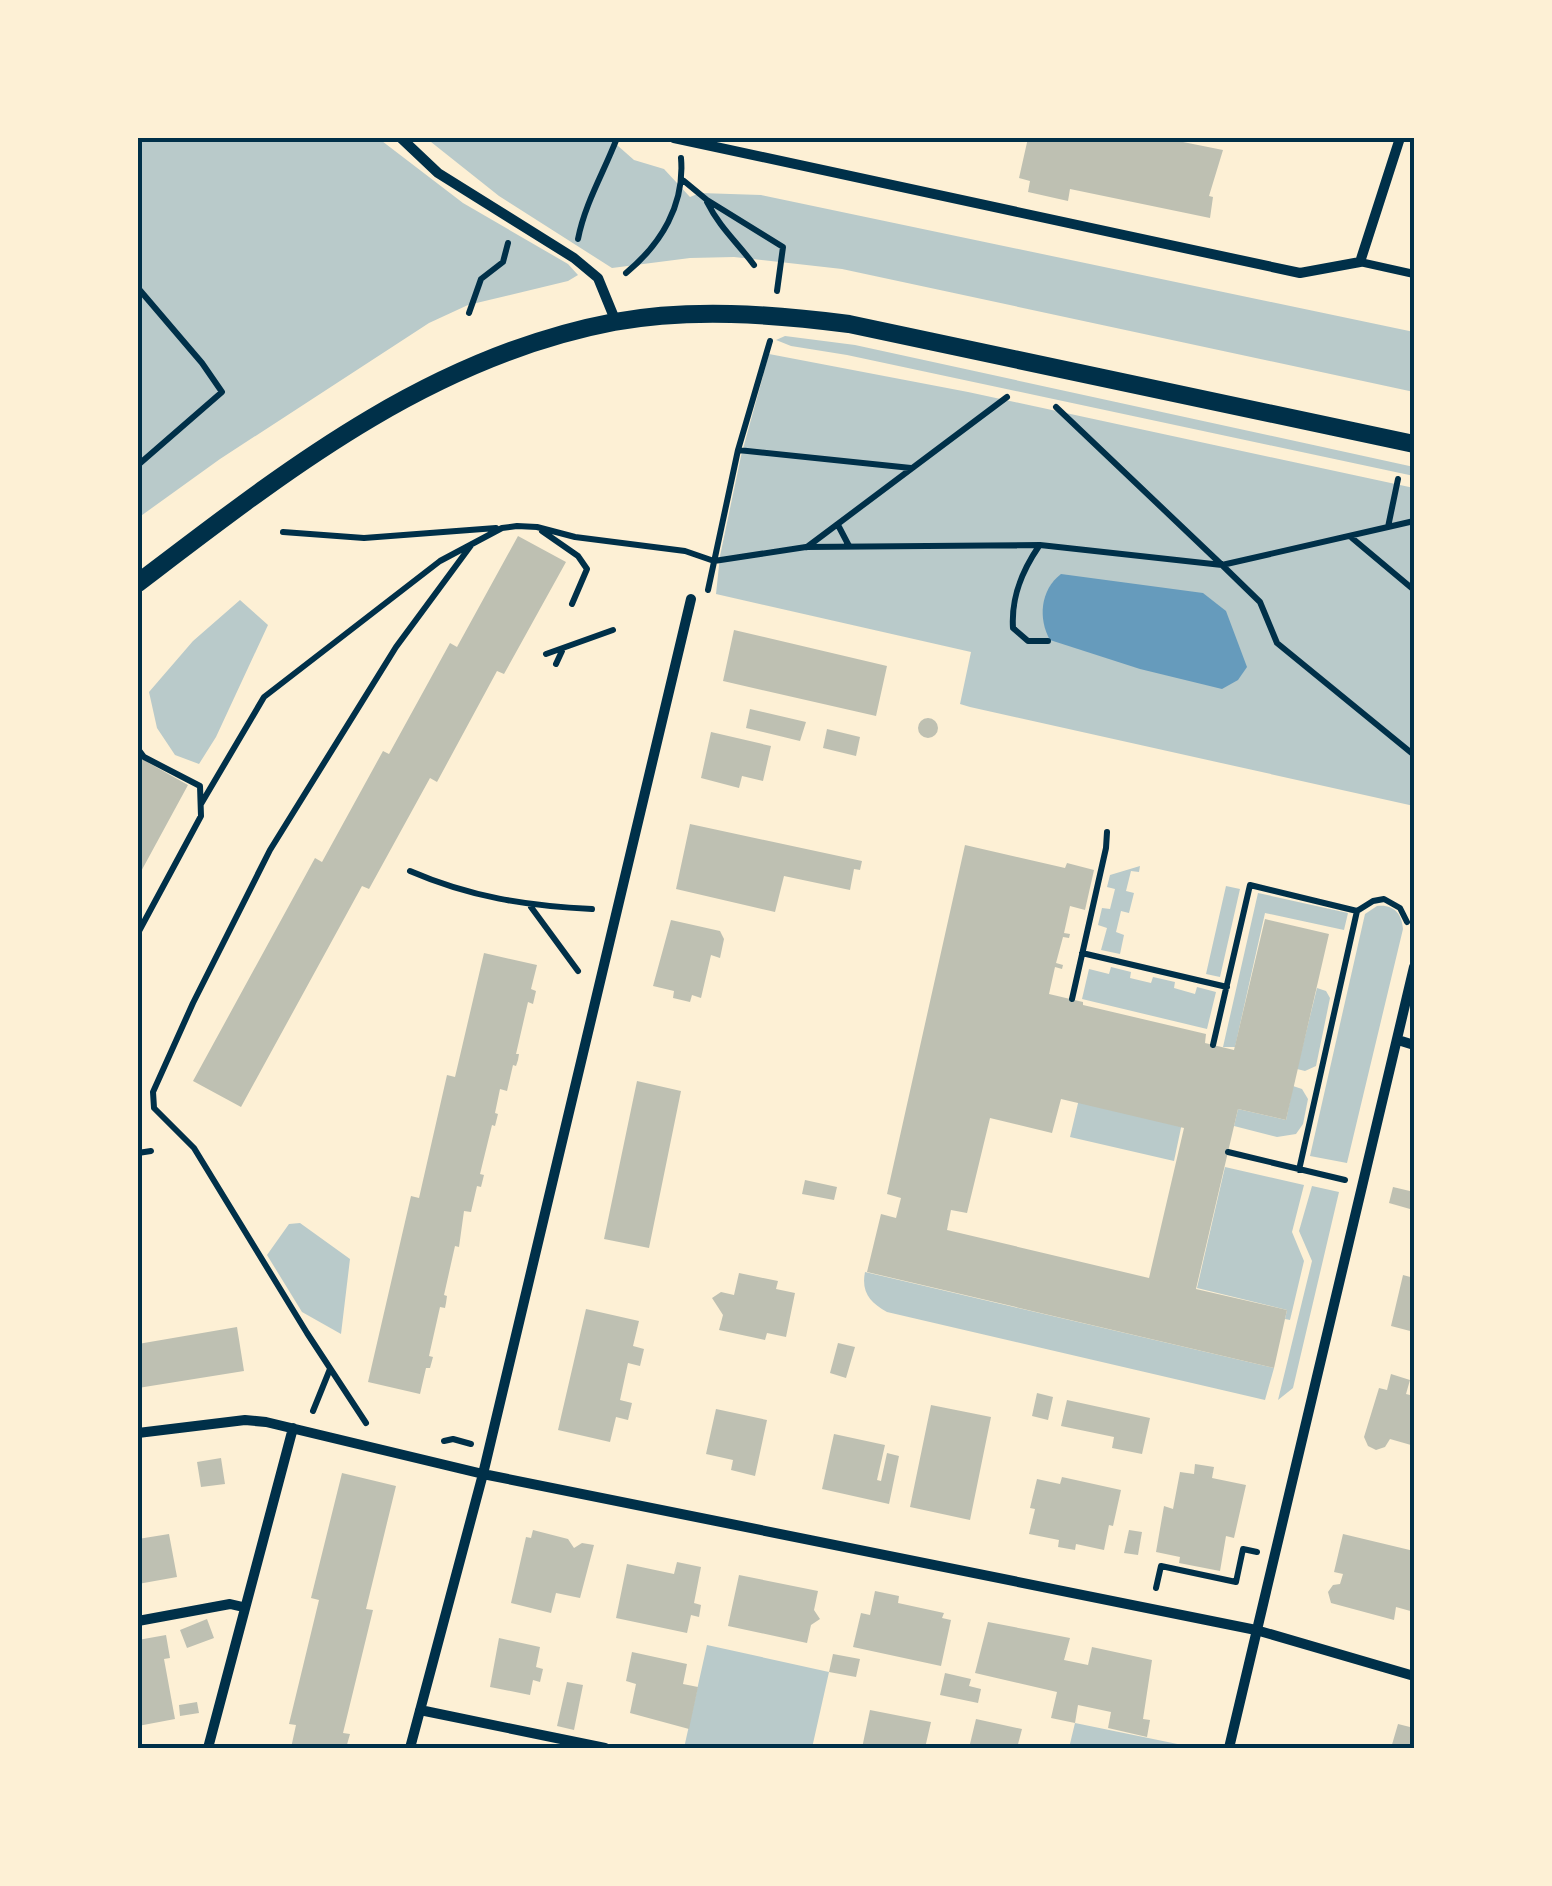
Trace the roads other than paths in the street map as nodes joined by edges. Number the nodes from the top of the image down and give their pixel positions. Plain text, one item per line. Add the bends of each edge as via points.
1 (401, 138) edge
2 (1400, 138) edge
3 (677, 139) edge
4 (1360, 262) junction
5 (1414, 274) edge
6 (616, 322) junction
7 (1414, 444) edge
8 (138, 582) edge
9 (691, 599) dead end
10 (1414, 967) edge
11 (1398, 1040) junction
12 (1414, 1045) edge
13 (294, 1428) junction
14 (138, 1433) edge
15 (483, 1474) junction
16 (243, 1608) junction
17 (138, 1621) edge
18 (1256, 1630) junction
19 (1414, 1676) edge
20 (420, 1710) junction
21 (208, 1748) edge
22 (410, 1748) edge
23 (605, 1748) edge
24 (1229, 1748) edge

1 - 6 street via 438,173 598,278
2 - 4 street
3 - 4 street via 1300,274
4 - 5 lane
6 - 7 street via 706,314 849,324
6 - 8 street via 489,357 386,406
9 - 15 street
10 - 11 street
11 - 12 street
11 - 18 street
13 - 14 street via 245,1420
13 - 15 street
13 - 16 street
15 - 18 street
15 - 20 street
16 - 17 street via 230,1604
16 - 21 street
18 - 19 street
18 - 24 street
20 - 22 street
20 - 23 street

